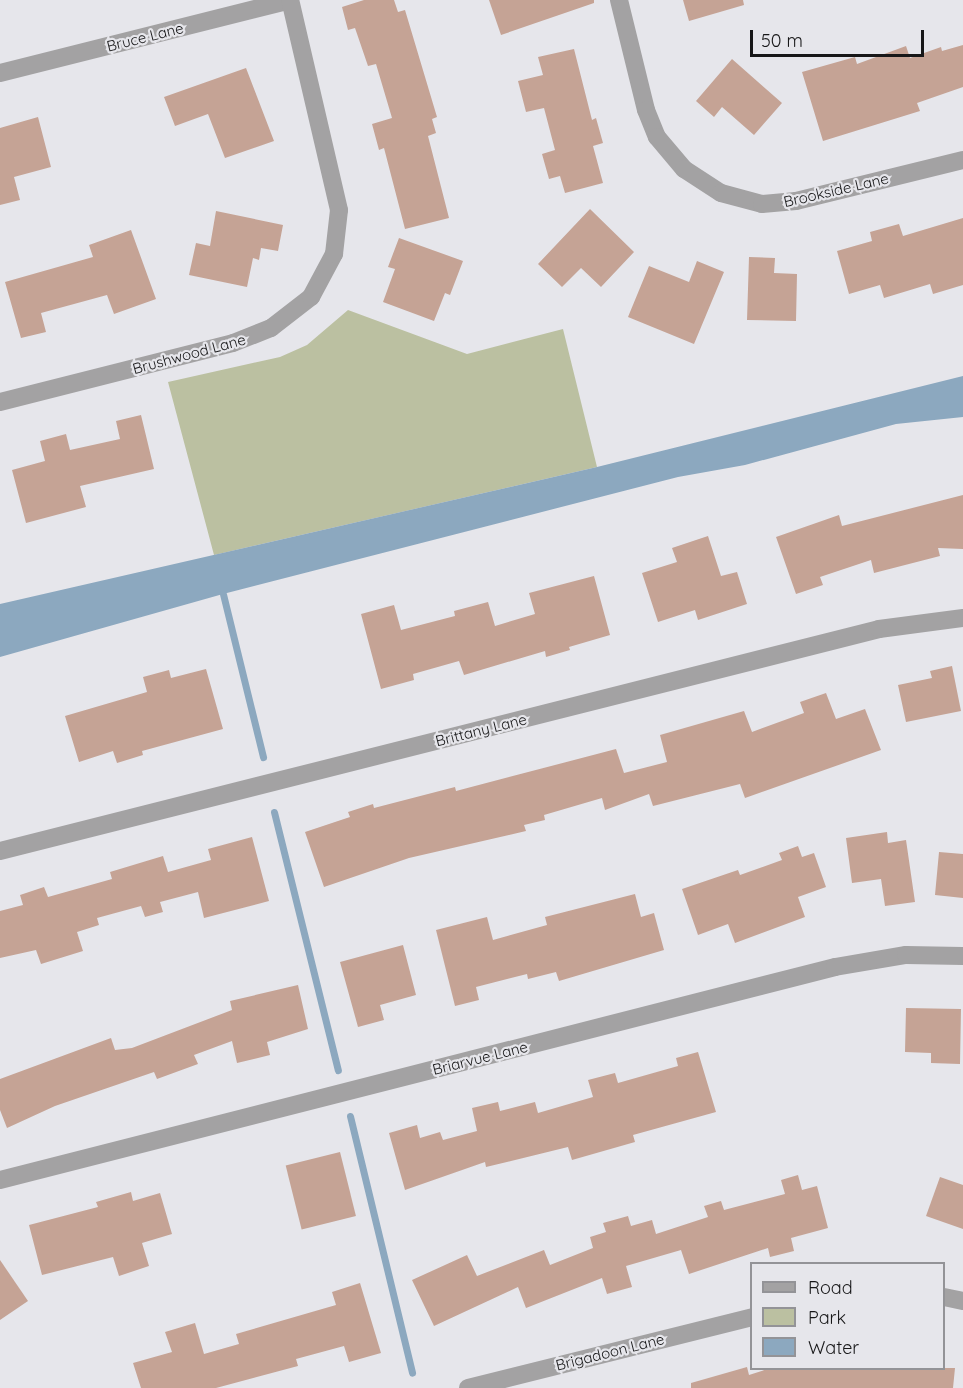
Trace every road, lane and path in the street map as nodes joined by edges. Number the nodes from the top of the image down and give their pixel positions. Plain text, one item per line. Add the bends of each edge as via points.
1 (290, 0) edge
2 (619, 0) edge
3 (0, 74) edge
4 (963, 160) edge
5 (0, 402) edge
6 (963, 618) edge
7 (0, 851) edge
8 (963, 956) edge
9 (0, 1180) edge
10 (945, 1297) edge
11 (963, 1301) edge
12 (750, 1318) edge
13 (468, 1388) edge

1 - 3 street, Bruce Lane
1 - 5 street, Brushwood Lane via 339,210 334,254 311,297 271,328 233,343
2 - 4 street, Brookside Lane via 646,110 657,137 684,170 721,193 762,204 788,202
6 - 7 street, Brittany Lane via 879,629
8 - 9 street, Briarvue Lane via 906,955 844,965
10 - 11 street
12 - 13 street, Brigadoon Lane

